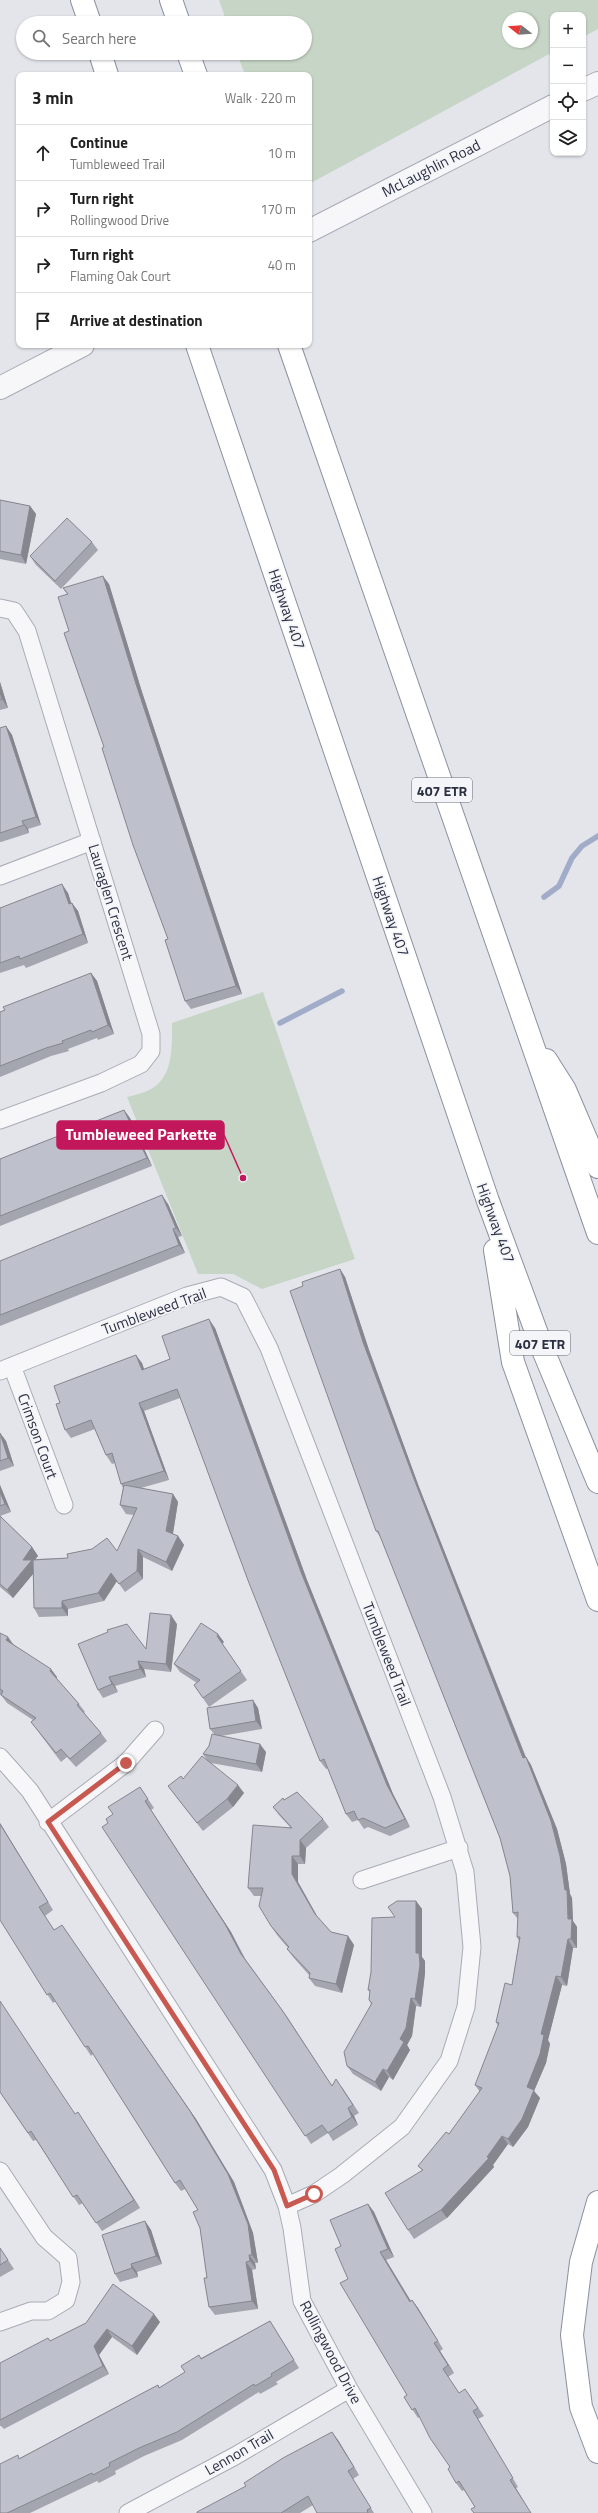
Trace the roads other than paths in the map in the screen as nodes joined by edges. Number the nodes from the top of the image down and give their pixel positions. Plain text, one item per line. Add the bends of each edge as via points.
1 (82, 0) edge
2 (171, 0) edge
3 (88, 16) edge
4 (176, 16) edge
5 (102, 60) edge
6 (191, 60) edge
7 (106, 72) edge
8 (195, 72) edge
9 (598, 82) edge
10 (586, 88) edge
11 (550, 108) edge
12 (312, 229) edge
13 (77, 348) edge
14 (198, 348) edge
15 (290, 348) edge
16 (0, 388) edge
17 (0, 608) edge
18 (92, 841) junction
19 (0, 876) edge
20 (524, 1026) junction
21 (0, 1120) edge
22 (598, 1167) edge
23 (488, 1201) junction
24 (598, 1234) edge
25 (6, 1369) edge
26 (598, 1482) edge
27 (64, 1505) dead end
28 (598, 1600) edge
29 (155, 1730) dead end
30 (0, 1757) edge
31 (48, 1822) junction
32 (459, 1848) junction
33 (362, 1880) dead end
34 (0, 2171) edge
35 (598, 2202) edge
36 (287, 2206) junction
37 (0, 2322) edge
38 (349, 2389) junction
39 (598, 2452) edge
40 (149, 2509) edge
41 (128, 2513) edge
42 (423, 2513) edge

1 - 3 highway
2 - 4 highway
5 - 7 highway
6 - 8 highway
9 - 10 street
11 - 12 street, McLaughlin Road
13 - 16 street
14 - 23 highway, Highway 407 / 407 ETR
15 - 20 highway, 407 ETR
17 - 18 street, Lauraglen Crescent via 14,611 27,632
18 - 19 street
18 - 21 street, Lauraglen Crescent via 151,1034 151,1051 141,1064 101,1083
20 - 22 highway via 565,1090
20 - 24 highway, 407 ETR
23 - 26 highway, Highway 407 / 407 ETR via 543,1350
23 - 28 highway via 513,1362
25 - 27 street, Crimson Court
25 - 32 street, Tumbleweed Trail via 187,1296 221,1287 243,1297 269,1348 442,1797
29 - 31 street via 126,1763
30 - 31 street, Rollingwood Drive via 30,1791
31 - 36 street, Rollingwood Drive via 274,2170
32 - 33 street
32 - 36 street, Tumbleweed Trail via 465,1872 472,1947 466,2007 449,2061 402,2127 342,2175 314,2194
34 - 37 street via 44,2237 68,2258 71,2282 66,2300 48,2311 31,2311
35 - 39 highway via 581,2262 572,2335 581,2407
36 - 38 street, Rollingwood Drive via 302,2301
38 - 40 street, Lennon Trail
38 - 42 street, Rollingwood Drive
40 - 41 street, Lennon Trail

